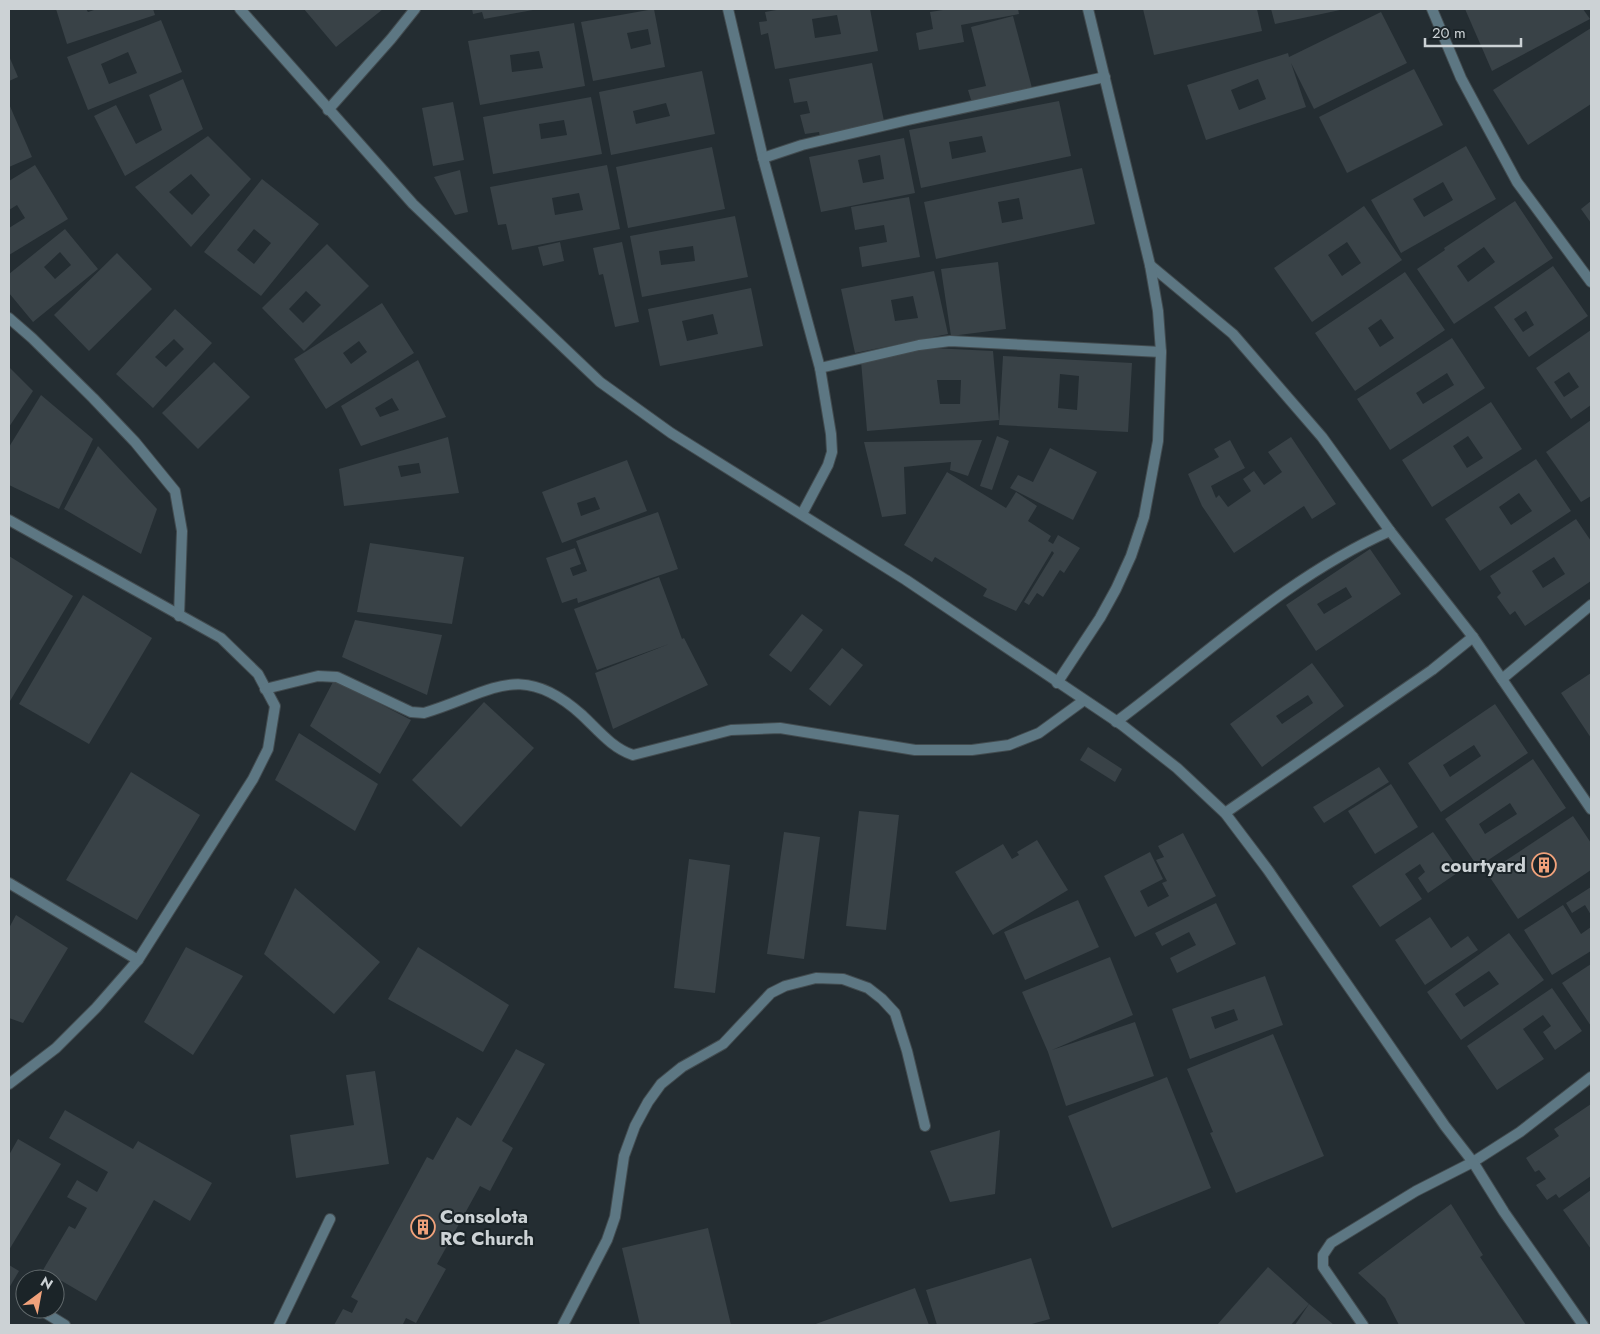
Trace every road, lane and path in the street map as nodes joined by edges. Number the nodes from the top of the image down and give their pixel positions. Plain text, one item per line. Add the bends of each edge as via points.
1 (240, 9) edge
2 (415, 9) edge
3 (728, 9) edge
4 (1088, 9) edge
5 (1432, 9) edge
6 (1105, 77) junction
7 (328, 110) junction
8 (763, 158) junction
9 (1150, 265) junction
10 (1591, 282) edge
11 (9, 318) edge
12 (1161, 352) junction
13 (820, 368) junction
14 (802, 514) junction
15 (9, 520) edge
16 (1390, 531) junction
17 (1591, 605) edge
18 (179, 616) junction
19 (1473, 637) junction
20 (1502, 679) junction
21 (1056, 683) junction
22 (266, 689) junction
23 (1082, 701) junction
24 (1116, 722) junction
25 (1591, 809) edge
26 (1225, 813) junction
27 (9, 883) edge
28 (138, 960) junction
29 (1591, 1077) edge
30 (9, 1084) edge
31 (925, 1126) dead end
32 (1473, 1162) junction
33 (330, 1219) dead end
34 (279, 1325) edge
35 (563, 1325) edge
36 (1363, 1325) edge
37 (1583, 1325) edge

1 - 7 street
2 - 7 street
3 - 8 street
4 - 6 street
5 - 10 street via 1460,78 1518,182
6 - 8 street via 802,145
6 - 9 street
7 - 14 street via 413,204 600,382 671,433
8 - 13 street
9 - 12 street
9 - 16 street via 1233,334 1322,437
11 - 18 street via 93,398 175,491 182,531
12 - 13 street via 950,341
12 - 21 street via 1158,441 1144,517 1116,588
13 - 14 street via 832,452
14 - 21 street via 906,580
15 - 18 street
16 - 19 street
16 - 24 street via 1352,548 1283,593
17 - 20 street
18 - 22 street via 221,638 258,674
19 - 20 street
19 - 26 street via 1432,670
20 - 25 street
21 - 23 street
22 - 23 street via 318,676 337,677 411,712 424,713 502,686 526,683 545,688 563,699 610,742 633,755 731,730 780,728 915,750 972,750 1009,745 1039,733
22 - 28 street via 275,706 268,748 253,780
23 - 24 street
24 - 26 street via 1177,768
26 - 32 street
27 - 28 street
28 - 30 street via 56,1048
29 - 32 street via 1520,1132
31 - 35 street via 896,1013 882,999 868,988 843,979 825,978 785,986 771,993 723,1044 682,1067 661,1084 648,1102 624,1156 615,1217 608,1240
32 - 36 street via 1416,1191 1339,1238 1323,1254 1323,1267 1328,1277
32 - 37 street
33 - 34 street

